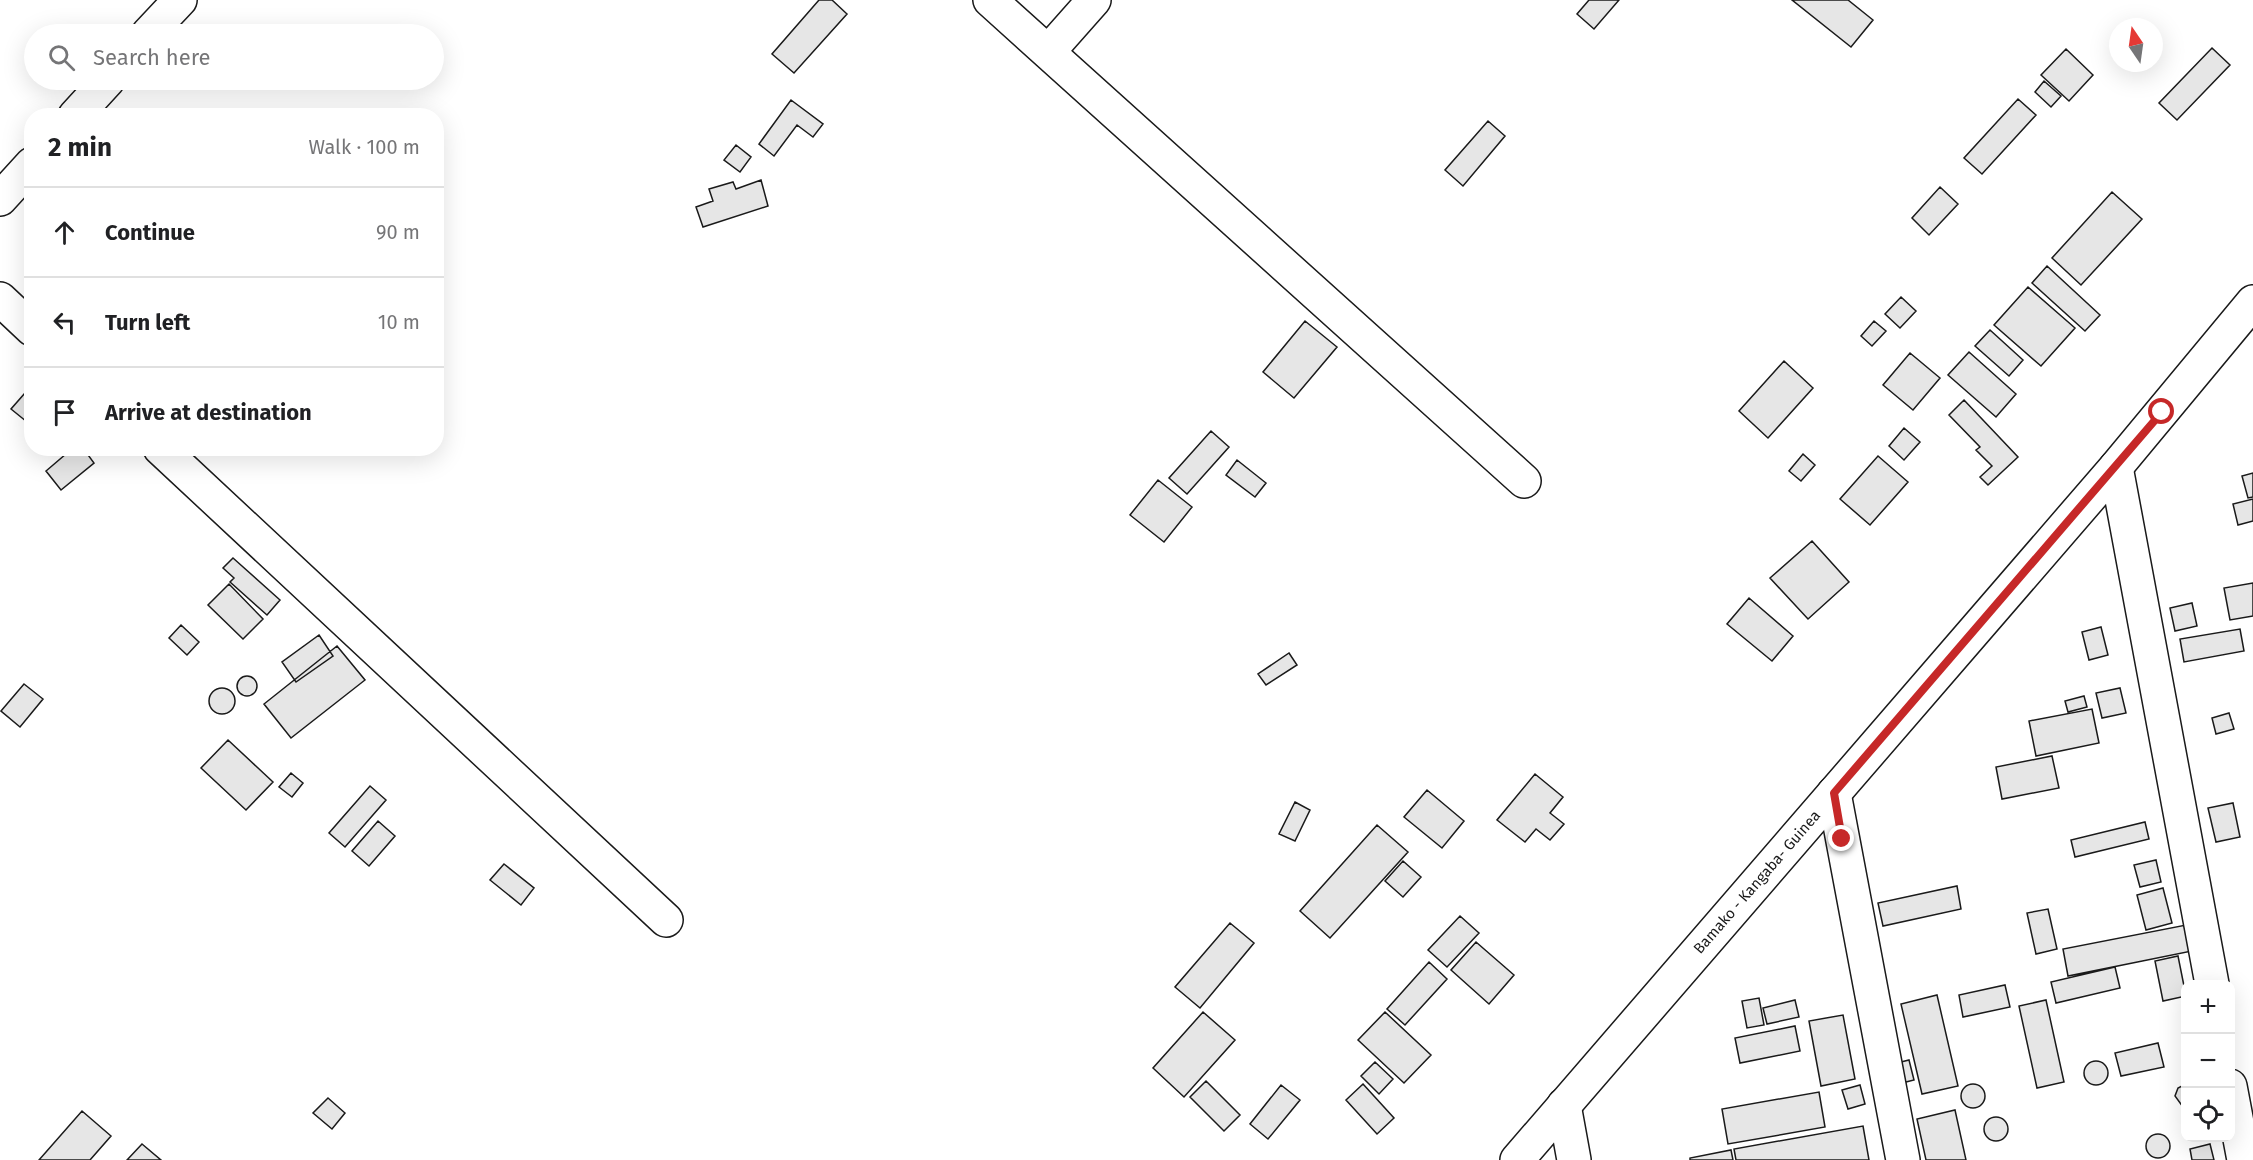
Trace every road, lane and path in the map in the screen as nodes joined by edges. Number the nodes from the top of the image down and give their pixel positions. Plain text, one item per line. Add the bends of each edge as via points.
1 (180, 0) edge
2 (990, 0) edge
3 (1094, 0) edge
4 (157, 24) edge
5 (1048, 52) junction
6 (99, 90) edge
7 (82, 108) edge
8 (24, 173) edge
9 (0, 199) edge
10 (0, 299) edge
11 (2253, 302) edge
12 (24, 321) edge
13 (169, 456) edge
14 (2116, 467) junction
15 (1524, 481) dead end
16 (1834, 793) junction
17 (666, 920) dead end
18 (2211, 980) edge
19 (2239, 1090) edge
20 (1564, 1105) junction
21 (1517, 1160) edge
22 (1574, 1160) edge
23 (1903, 1160) edge
24 (2244, 1160) edge

1 - 4 street
2 - 5 street
3 - 5 street
5 - 15 street
6 - 7 street
8 - 9 street
10 - 12 street
11 - 14 street, Bamako - Kangaba- Guinea
13 - 17 street
14 - 16 street, Bamako - Kangaba- Guinea
14 - 18 street
16 - 20 street, Bamako - Kangaba- Guinea
16 - 23 street
19 - 24 street
20 - 21 street, Bamako - Kangaba- Guinea
20 - 22 street

